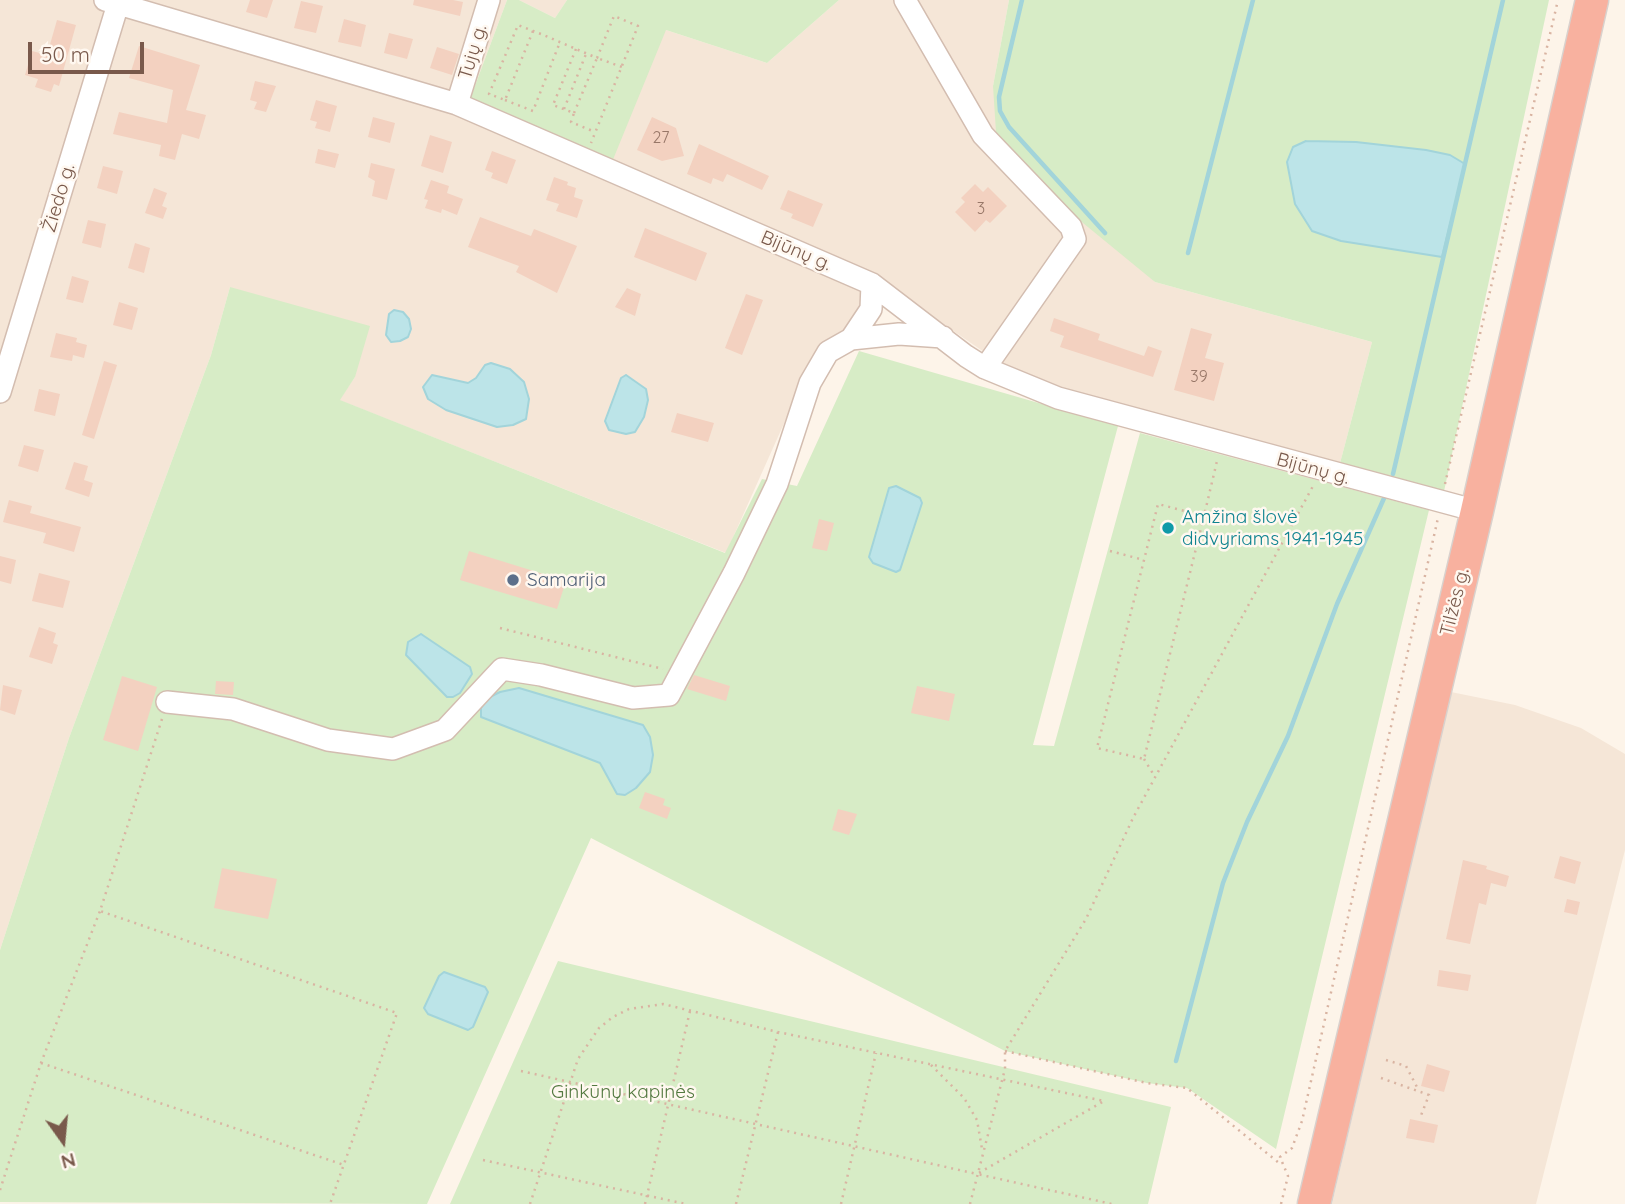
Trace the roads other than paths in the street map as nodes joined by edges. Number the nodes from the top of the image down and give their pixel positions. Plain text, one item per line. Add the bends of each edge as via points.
1 (489, 0) edge
2 (905, 0) edge
3 (1592, 0) edge
4 (112, 2) edge
5 (457, 104) junction
6 (872, 284) junction
7 (943, 337) junction
8 (851, 339) junction
9 (985, 368) junction
10 (0, 393) edge
11 (1477, 511) junction
12 (167, 702) road end
13 (1314, 1204) edge

1 - 5 street, Tujų g.
2 - 9 street via 983,135 1071,227 1075,239
3 - 11 highway, Tilžės g.
4 - 5 street, Bijūnų g.
4 - 10 street, Žiedo g.
5 - 6 street, Bijūnų g.
6 - 7 street, Bijūnų g.
6 - 8 street via 870,309
7 - 8 street via 899,334
7 - 9 street, Bijūnų g.
8 - 12 street via 828,352 810,383 777,484 669,695 633,698 502,670 445,730 393,749 328,740 233,709
9 - 11 street, Bijūnų g. via 1058,398
11 - 13 highway, Tilžės g.

